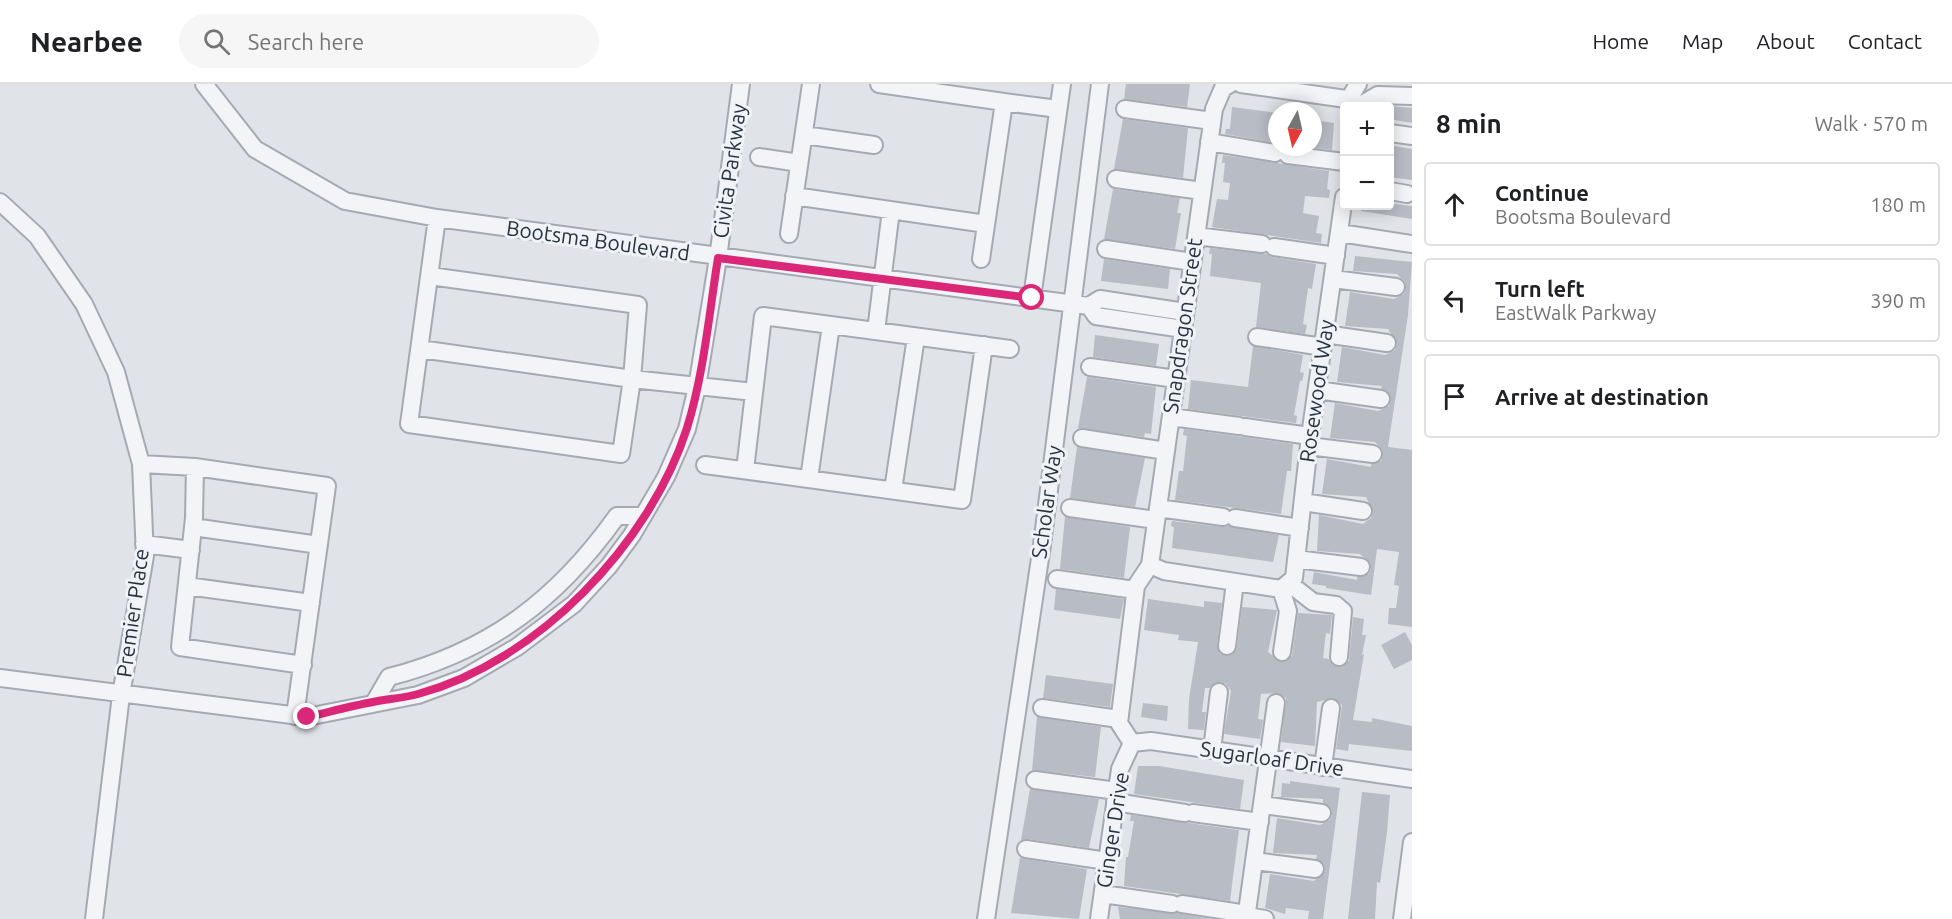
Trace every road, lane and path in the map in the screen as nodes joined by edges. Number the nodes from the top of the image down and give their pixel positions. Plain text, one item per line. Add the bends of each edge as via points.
1 (204, 84) edge
2 (741, 84) edge
3 (811, 84) edge
4 (879, 84) edge
5 (1062, 84) edge
6 (1100, 84) edge
7 (1358, 84) edge
8 (1234, 85) edge
9 (1301, 88) edge
10 (1412, 96) edge
11 (1004, 102) junction
12 (1346, 102) edge
13 (1356, 102) edge
14 (1363, 102) edge
15 (1058, 109) junction
16 (1125, 109) dead end
17 (1212, 121) junction
18 (1394, 134) edge
19 (804, 135) junction
20 (1412, 136) edge
21 (1209, 142) junction
22 (874, 145) dead end
23 (759, 157) dead end
24 (1340, 161) edge
25 (800, 163) junction
26 (1116, 179) dead end
27 (1202, 191) junction
28 (1394, 192) edge
29 (1407, 194) dead end
30 (795, 196) junction
31 (0, 202) edge
32 (891, 210) junction
33 (1343, 210) edge
34 (437, 219) junction
35 (986, 224) junction
36 (1340, 233) junction
37 (789, 234) dead end
38 (1196, 236) junction
39 (1412, 244) edge
40 (1106, 249) dead end
41 (1336, 256) junction
42 (718, 258) junction
43 (981, 259) dead end
44 (1192, 262) junction
45 (430, 276) junction
46 (882, 279) junction
47 (1333, 279) junction
48 (1396, 287) dead end
49 (1032, 298) junction
50 (1081, 305) junction
51 (1185, 312) junction
52 (831, 325) junction
53 (1183, 329) junction
54 (876, 331) junction
55 (916, 336) junction
56 (1257, 337) dead end
57 (1324, 340) junction
58 (1387, 343) dead end
59 (984, 345) junction
60 (420, 349) junction
61 (1011, 349) dead end
62 (1090, 367) dead end
63 (632, 379) junction
64 (1176, 379) junction
65 (698, 387) junction
66 (1317, 390) junction
67 (754, 392) junction
68 (1381, 399) dead end
69 (1171, 417) junction
70 (1082, 438) dead end
71 (1310, 441) junction
72 (1166, 451) junction
73 (1373, 454) dead end
74 (141, 464) junction
75 (705, 465) dead end
76 (195, 467) junction
77 (745, 470) junction
78 (809, 479) junction
79 (893, 490) junction
80 (1303, 502) junction
81 (1070, 508) dead end
82 (1363, 511) dead end
83 (1157, 514) junction
84 (643, 516) junction
85 (193, 527) junction
86 (1300, 528) junction
87 (144, 544) junction
88 (320, 544) junction
89 (190, 550) junction
90 (1296, 559) junction
91 (1150, 565) junction
92 (1361, 567) dead end
93 (1057, 579) dead end
94 (1235, 582) junction
95 (187, 586) junction
96 (1285, 587) junction
97 (1135, 590) junction
98 (311, 603) junction
99 (1227, 646) dead end
100 (1282, 652) dead end
101 (1339, 657) dead end
102 (303, 664) junction
103 (0, 678) edge
104 (1219, 692) dead end
105 (121, 695) junction
106 (375, 701) junction
107 (1276, 703) dead end
108 (1042, 708) dead end
109 (1331, 708) dead end
110 (295, 716) junction
111 (1119, 719) junction
112 (1131, 743) junction
113 (1212, 750) junction
114 (1269, 759) junction
115 (1323, 767) junction
116 (1412, 779) edge
117 (1035, 780) dead end
118 (1116, 796) junction
119 (1263, 805) junction
120 (1322, 813) dead end
121 (1260, 822) junction
122 (1412, 843) edge
123 (1026, 849) dead end
124 (1107, 861) junction
125 (1255, 861) junction
126 (1315, 869) dead end
127 (1103, 894) junction
128 (1247, 916) edge
129 (94, 919) edge
130 (986, 919) edge
131 (1099, 919) edge
132 (1265, 919) edge
133 (1401, 919) edge

1 - 34 street, Bootsma Boulevard via 255,149 325,190 345,201
2 - 42 street, Civita Parkway
3 - 19 street
4 - 11 street
5 - 15 street
6 - 50 street, Scholar Way
7 - 13 street
8 - 9 street
8 - 17 street, Snapdragon Street
9 - 12 street
10 - 14 street via 1378,95
11 - 15 street
11 - 35 street
15 - 49 street
16 - 17 street
17 - 21 street, Snapdragon Street
18 - 20 street
19 - 22 street
19 - 25 street
21 - 24 street
21 - 27 street, Snapdragon Street
23 - 25 street
25 - 30 street
26 - 27 street
27 - 38 street, Snapdragon Street
28 - 29 street
30 - 32 street
30 - 37 street
31 - 74 street, Premier Place via 37,236 84,304 116,372
32 - 35 street
32 - 46 street
33 - 36 street, Rosewood Way
34 - 42 street, Bootsma Boulevard
34 - 45 street
35 - 43 street
36 - 39 street
36 - 41 street, Rosewood Way
38 - 41 street
38 - 44 street, Snapdragon Street
40 - 44 street
41 - 47 street, Rosewood Way
42 - 46 street, Bootsma Boulevard
42 - 65 street, Civita Parkway
44 - 51 street, Snapdragon Street
45 - 60 street
45 - 63 street via 638,305
46 - 49 street, Bootsma Boulevard
46 - 54 street
47 - 48 street
47 - 57 street, Rosewood Way
49 - 50 street, Bootsma Boulevard
50 - 51 street via 1100,299
50 - 53 street via 1096,316
50 - 130 street, Scholar Way
51 - 53 street, Snapdragon Street
52 - 54 street
52 - 67 street via 763,316
52 - 78 street
53 - 64 street, Snapdragon Street
54 - 55 street
55 - 59 street
55 - 79 street
56 - 57 street
57 - 58 street
57 - 66 street, Rosewood Way
59 - 61 street
59 - 79 street via 962,500
60 - 63 street
60 - 63 street via 409,424 621,454
62 - 64 street
63 - 65 street
64 - 69 street, Snapdragon Street
65 - 67 street
65 - 84 street, Civita Parkway via 687,429
66 - 68 street
66 - 71 street, Rosewood Way
67 - 77 street
69 - 71 street
69 - 72 street, Snapdragon Street
70 - 72 street
71 - 73 street
71 - 80 street, Rosewood Way
72 - 83 street, Snapdragon Street
74 - 76 street
74 - 87 street, Premier Place
75 - 77 street
76 - 85 street
76 - 88 street via 327,486
77 - 78 street
78 - 79 street
80 - 82 street
80 - 86 street, Rosewood Way
81 - 83 street
83 - 86 street via 1229,518
83 - 91 street, Snapdragon Street
84 - 106 street, Civita Parkway via 609,566 574,604 517,647 464,678 418,695
84 - 106 street via 617,516 577,569 510,626 428,667 389,676
85 - 88 street
85 - 89 street
86 - 90 street, Rosewood Way
87 - 89 street
87 - 105 street, Premier Place
88 - 98 street
89 - 95 street
90 - 92 street
90 - 96 street, Rosewood Way via 1294,578
91 - 94 street via 1164,571
91 - 97 street
93 - 97 street
94 - 96 street
94 - 99 street
95 - 98 street
95 - 102 street via 180,647
96 - 100 street via 1288,611
96 - 101 street via 1313,602 1336,605 1343,611
97 - 111 street
98 - 102 street
102 - 110 street
103 - 105 street, Civita Parkway
104 - 113 street
105 - 110 street, Civita Parkway
105 - 129 street, Premier Place
106 - 110 street, Civita Parkway via 307,717
107 - 114 street
108 - 111 street
109 - 115 street
111 - 112 street
112 - 113 street, Sugarloaf Drive via 1151,741
112 - 118 street, Ginger Drive via 1120,769
113 - 114 street, Sugarloaf Drive
114 - 115 street, Sugarloaf Drive
114 - 119 street
115 - 116 street, Sugarloaf Drive
117 - 118 street
118 - 121 street via 1189,813
118 - 124 street, Ginger Drive
119 - 120 street
119 - 121 street
121 - 125 street
122 - 133 street
123 - 124 street
124 - 127 street, Ginger Drive
125 - 126 street
125 - 128 street
127 - 128 street
127 - 131 street, Ginger Drive
128 - 132 street

